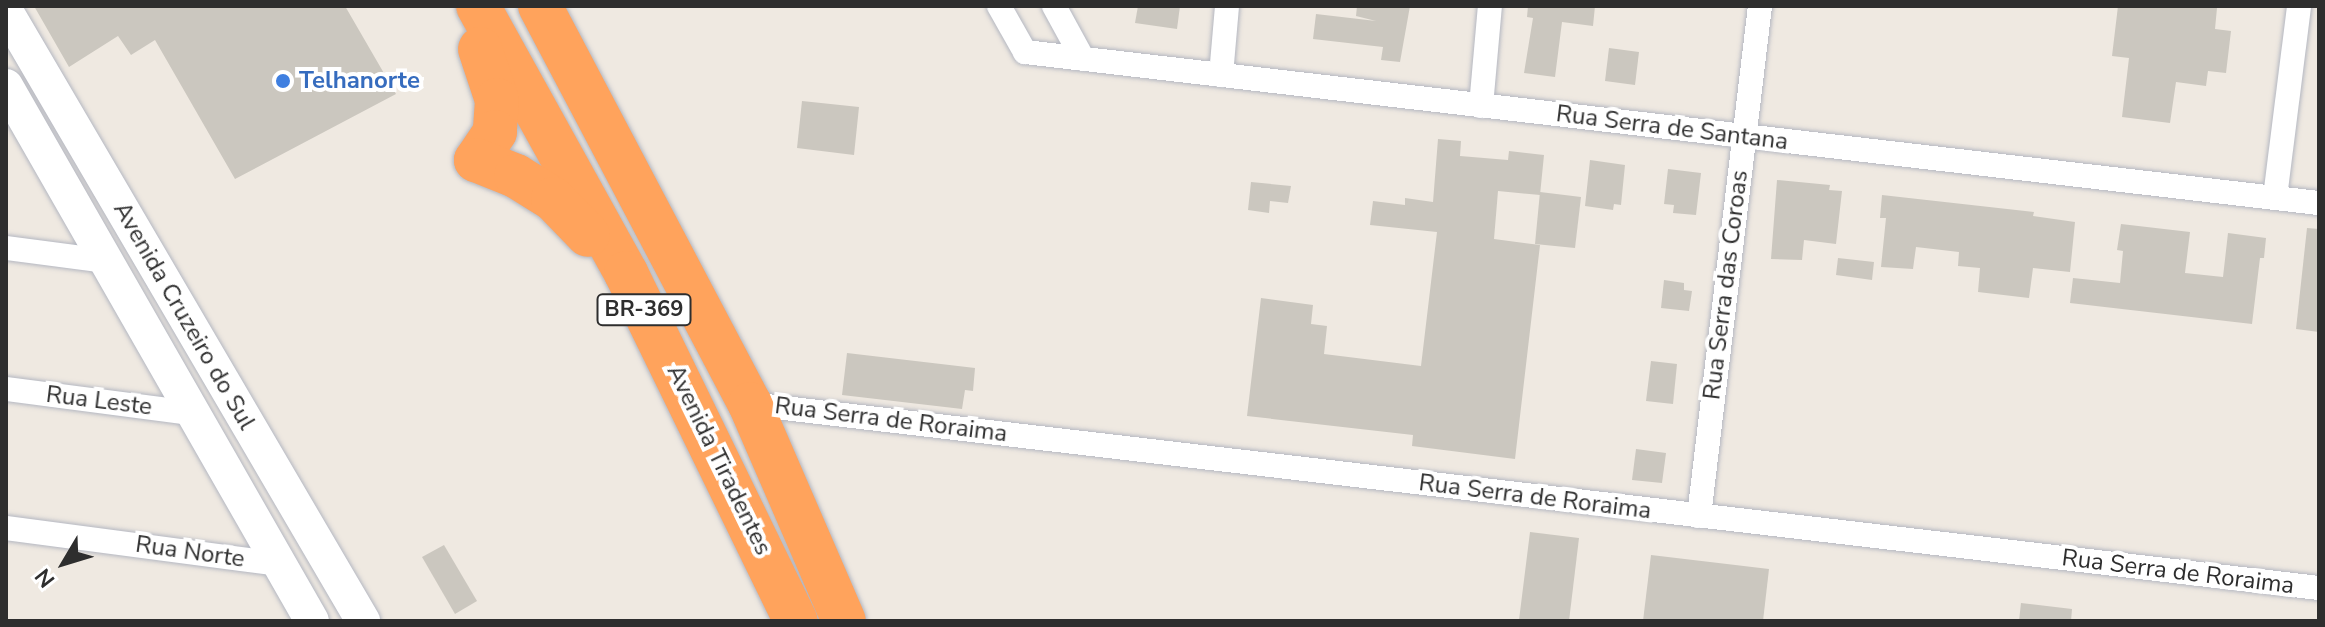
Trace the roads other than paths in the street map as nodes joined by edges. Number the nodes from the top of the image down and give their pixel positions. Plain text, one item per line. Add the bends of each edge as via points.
1 (463, 6) edge
2 (478, 6) edge
3 (540, 6) edge
4 (999, 6) edge
5 (1054, 6) edge
6 (1227, 6) edge
7 (1490, 6) edge
8 (1760, 6) edge
9 (2299, 6) edge
10 (6, 11) edge
11 (1083, 59) junction
12 (1221, 75) junction
13 (10, 99) edge
14 (1481, 106) junction
15 (1743, 137) junction
16 (2275, 197) junction
17 (2319, 203) edge
18 (6, 248) edge
19 (106, 261) junction
20 (626, 273) junction
21 (6, 389) edge
22 (750, 404) junction
23 (192, 413) junction
24 (790, 492) junction
25 (1699, 516) junction
26 (752, 525) junction
27 (6, 528) edge
28 (279, 564) junction
29 (2319, 588) edge
30 (312, 621) edge
31 (363, 621) edge
32 (781, 621) edge
33 (796, 621) edge
34 (844, 621) edge
35 (868, 621) edge

1 - 20 highway via 497,100 495,132 476,160 553,199
2 - 20 highway, Avenida Tiradentes / BR-369
3 - 22 highway, Avenida Tiradentes / BR-369
4 - 11 street, Rua Serra de Santana via 1025,52
5 - 11 street
6 - 12 street
7 - 14 street
8 - 15 street, Rua Serra das Coroas
9 - 16 street
10 - 31 street, Avenida Cruzeiro do Sul
11 - 12 street, Rua Serra de Santana
12 - 14 street, Rua Serra de Santana
13 - 19 street, Avenida Cruzeiro do Sul
14 - 15 street, Rua Serra de Santana
15 - 16 street, Rua Serra de Santana
15 - 25 street, Rua Serra das Coroas
16 - 17 street, Rua Serra de Santana
18 - 19 street
19 - 23 street, Avenida Cruzeiro do Sul
20 - 26 highway, Avenida Tiradentes / BR-369
21 - 23 street, Rua Leste
22 - 24 highway, Avenida Tiradentes / BR-369
22 - 25 street, Rua Serra de Roraima
23 - 28 street, Avenida Cruzeiro do Sul
24 - 34 highway, Avenida Tiradentes / BR-369
24 - 35 highway
25 - 29 street, Rua Serra de Roraima
26 - 32 highway
26 - 33 highway, Avenida Tiradentes / BR-369
27 - 28 street, Rua Norte
28 - 30 street, Avenida Cruzeiro do Sul

